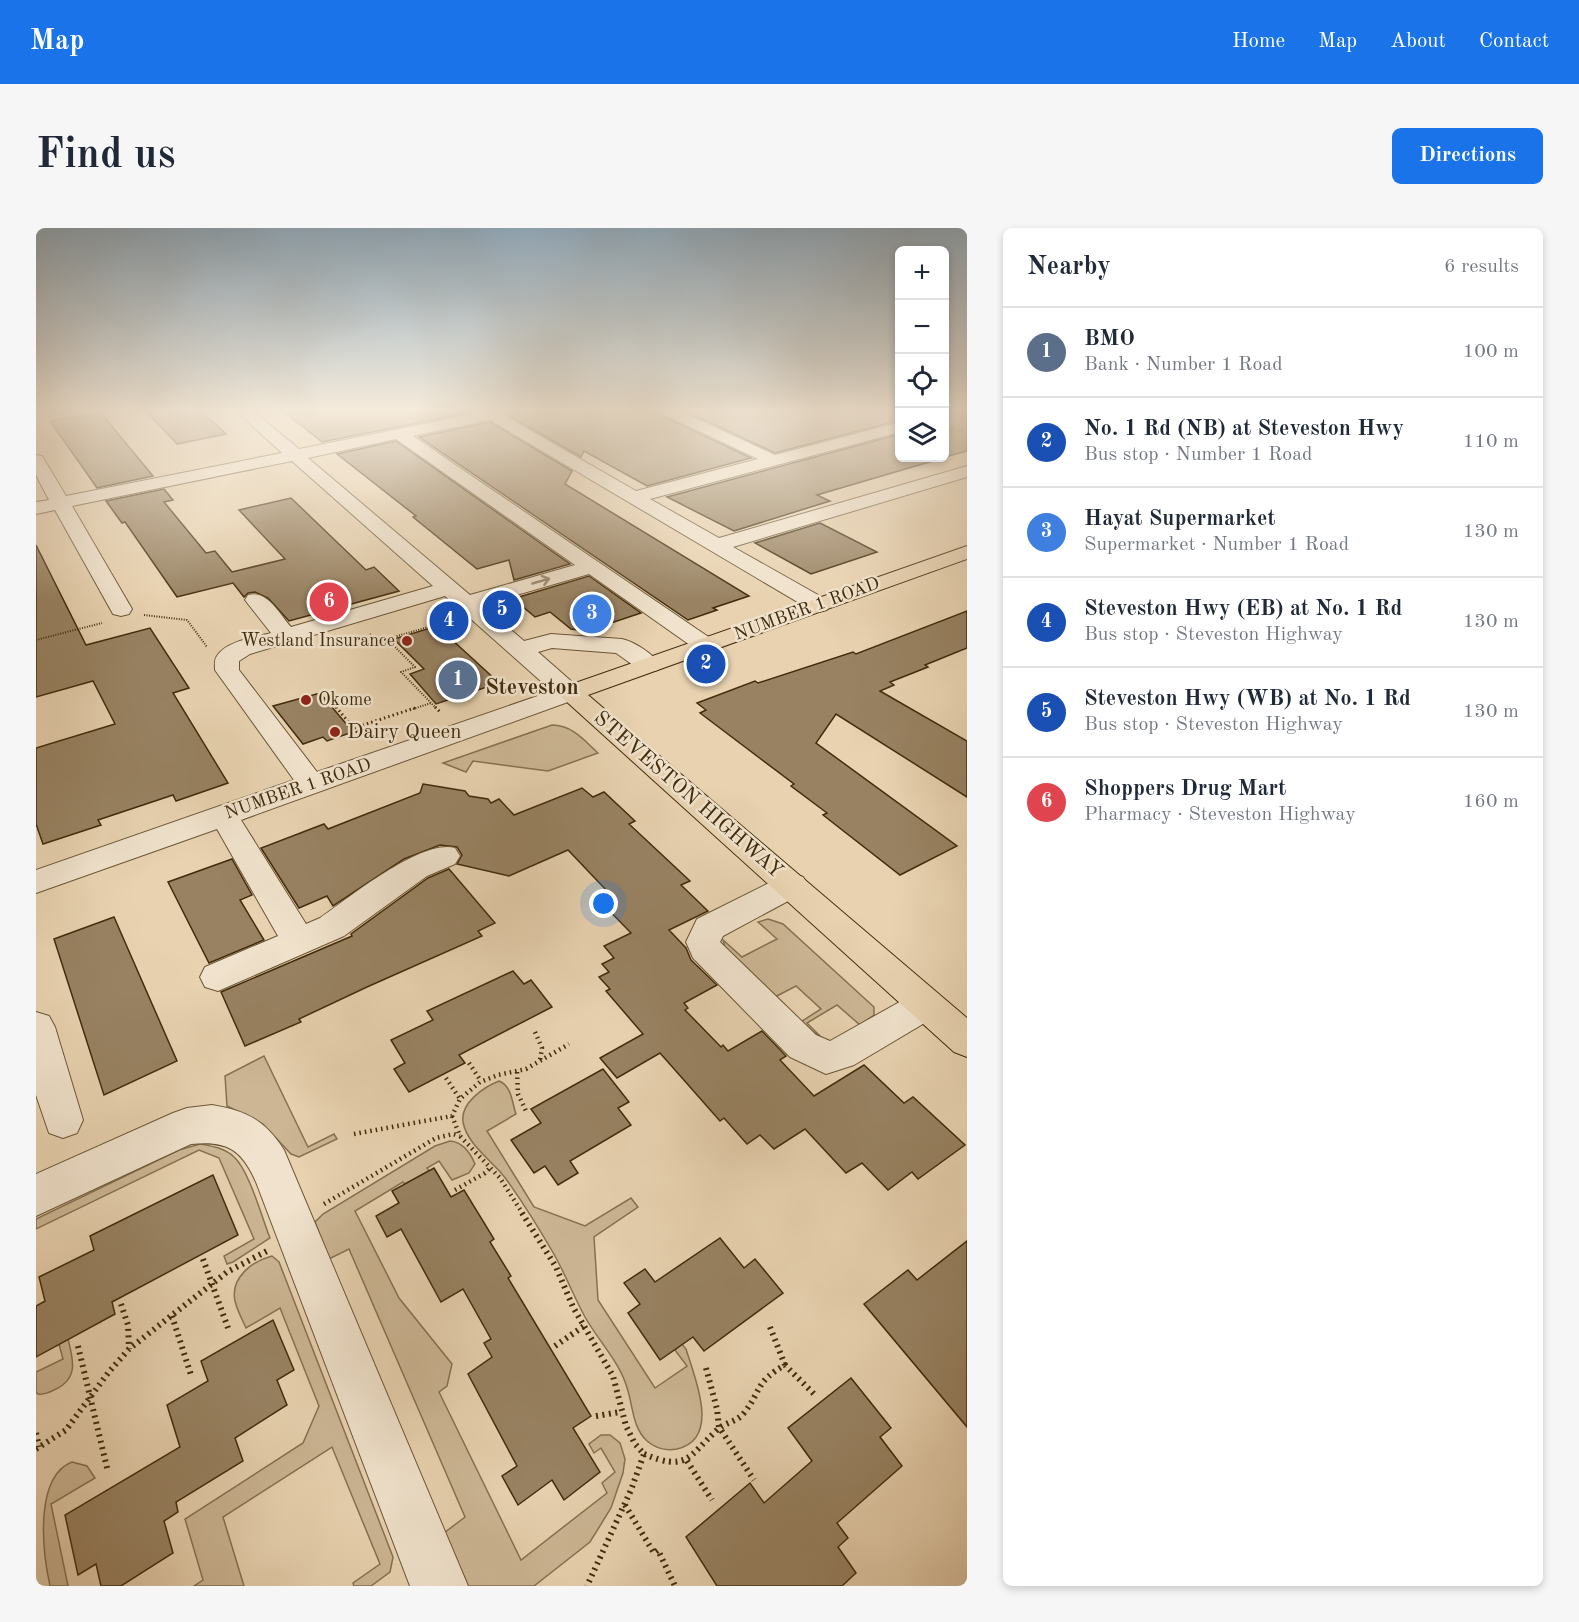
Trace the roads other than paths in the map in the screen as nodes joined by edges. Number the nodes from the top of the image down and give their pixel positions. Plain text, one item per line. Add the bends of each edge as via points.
1 (44, 473) edge
2 (206, 473) edge
3 (315, 473) edge
4 (456, 473) edge
5 (594, 473) edge
6 (723, 473) edge
7 (959, 473) edge
8 (635, 497) junction
9 (62, 503) junction
10 (36, 508) edge
11 (717, 545) junction
12 (967, 552) edge
13 (591, 567) junction
14 (256, 600) dead end
15 (454, 604) junction
16 (819, 604) junction
17 (129, 612) road end
18 (286, 636) junction
19 (705, 645) junction
20 (520, 650) junction
21 (649, 665) junction
22 (570, 693) junction
23 (312, 785) junction
24 (224, 816) junction
25 (444, 856) dead end
26 (36, 882) edge
27 (792, 885) junction
28 (299, 942) junction
29 (218, 976) dead end
30 (925, 1005) junction
31 (36, 1027) edge
32 (967, 1041) edge
33 (63, 1120) dead end
34 (36, 1195) edge
35 (439, 1586) edge

1 - 9 street
2 - 9 street
3 - 15 street, STEVESTON HIGHWAY
4 - 13 street
5 - 8 street
6 - 8 street
7 - 11 street
8 - 11 street
9 - 10 street
9 - 17 street
11 - 16 street
12 - 16 main road, NUMBER 1 ROAD
15 -> 13 street
13 - 19 street
14 - 18 street
15 - 18 street via 353,616
15 - 20 street, STEVESTON HIGHWAY
16 - 19 main road, NUMBER 1 ROAD
18 - 23 street via 235,651 225,666
19 - 21 main road, NUMBER 1 ROAD
20 - 21 street via 550,641 622,646
20 - 22 street, STEVESTON HIGHWAY
21 - 22 main road, NUMBER 1 ROAD
22 - 23 street, NUMBER 1 ROAD
22 - 27 main road, STEVESTON HIGHWAY
23 - 24 street, NUMBER 1 ROAD
24 - 26 street, NUMBER 1 ROAD
24 - 28 street
25 - 28 street via 416,868 332,927
27 - 30 main road, STEVESTON HIGHWAY
27 - 30 street via 709,928 703,942 705,949 803,1046 826,1058 840,1054
28 - 29 street
30 - 32 main road, STEVESTON HIGHWAY
31 - 33 street
34 - 35 street via 172,1132 203,1123 247,1133 270,1166 286,1234

